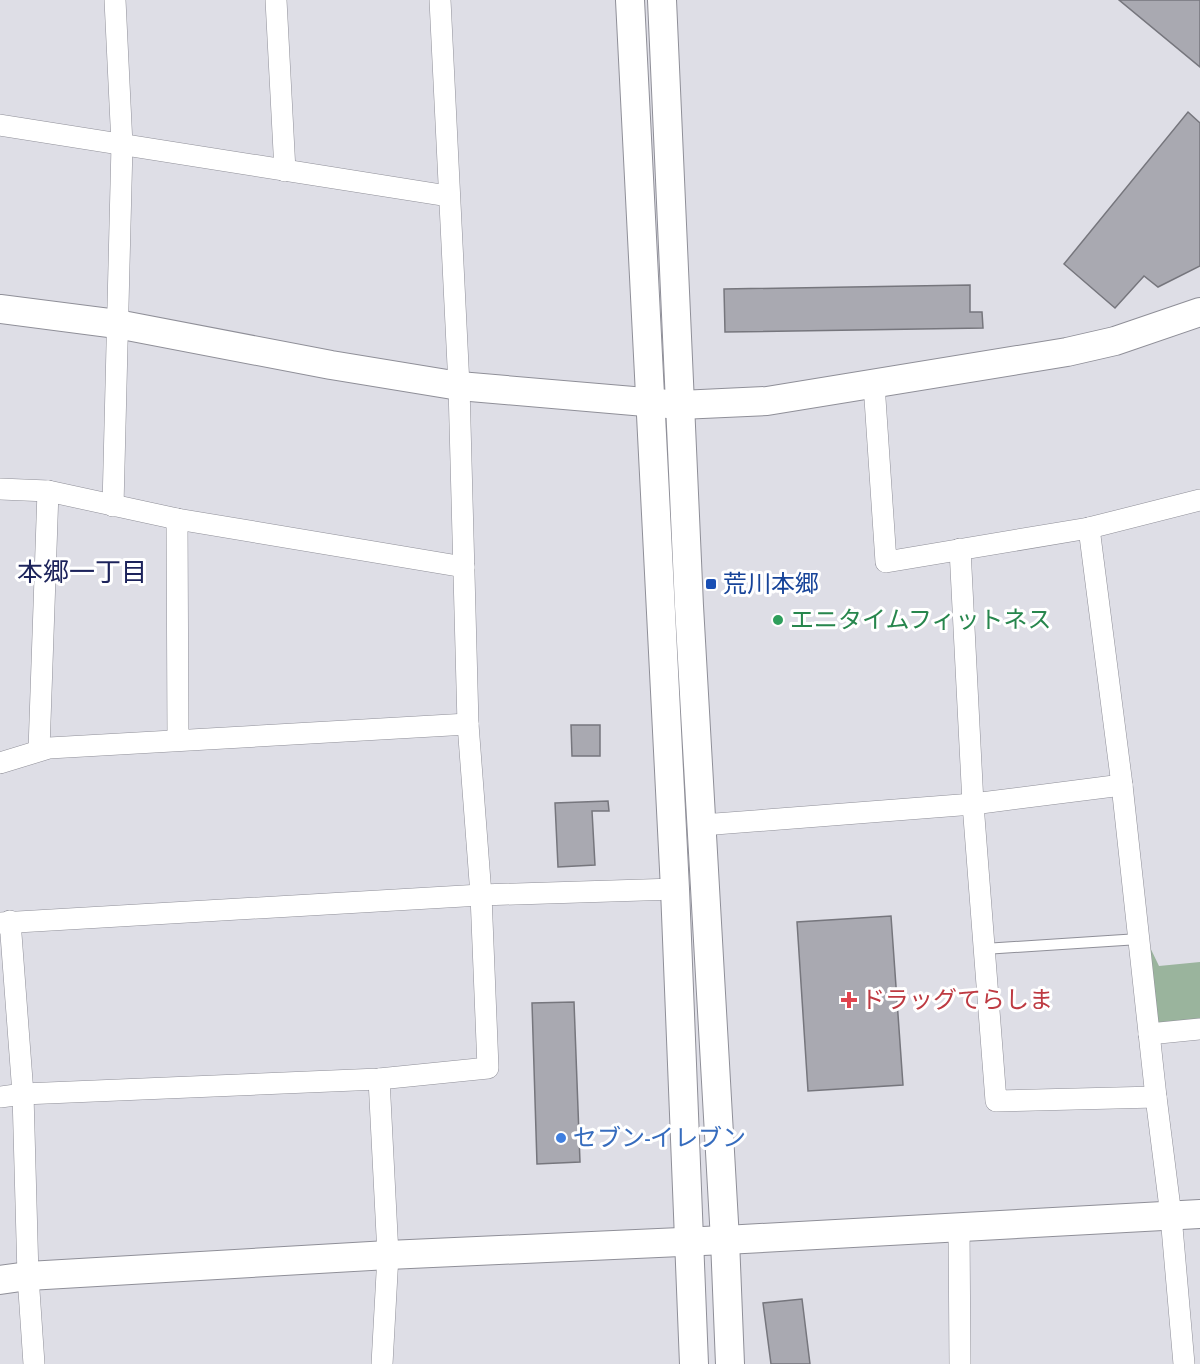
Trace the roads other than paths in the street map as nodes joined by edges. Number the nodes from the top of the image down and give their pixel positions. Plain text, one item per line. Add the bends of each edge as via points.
1 (115, 0) edge
2 (276, 0) edge
3 (440, 0) edge
4 (630, 0) edge
5 (662, 0) edge
6 (0, 125) edge
7 (122, 145) junction
8 (285, 171) junction
9 (448, 196) junction
10 (0, 309) edge
11 (1200, 312) edge
12 (117, 324) junction
13 (874, 384) junction
14 (459, 386) junction
15 (650, 403) junction
16 (680, 405) junction
17 (0, 489) edge
18 (48, 491) junction
19 (1200, 500) edge
20 (113, 506) junction
21 (177, 519) junction
22 (1089, 528) junction
23 (960, 549) junction
24 (464, 567) junction
25 (468, 724) junction
26 (178, 740) junction
27 (39, 750) junction
28 (0, 762) edge
29 (1122, 785) junction
30 (973, 804) junction
31 (702, 825) junction
32 (675, 890) junction
33 (481, 895) junction
34 (5, 922) edge
35 (1139, 939) junction
36 (984, 950) junction
37 (1200, 1029) edge
38 (1149, 1034) junction
39 (379, 1079) junction
40 (23, 1094) junction
41 (1156, 1097) junction
42 (0, 1098) edge
43 (1200, 1214) edge
44 (1171, 1216) junction
45 (959, 1226) junction
46 (725, 1240) junction
47 (688, 1241) junction
48 (388, 1255) junction
49 (28, 1276) junction
50 (0, 1280) edge
51 (34, 1364) edge
52 (382, 1364) edge
53 (694, 1364) edge
54 (730, 1364) edge
55 (960, 1364) edge
56 (1184, 1364) edge

1 - 7 street
2 - 8 street
3 - 9 street
4 - 15 street
5 - 16 street
6 - 7 street
7 - 8 street
7 - 12 street
8 - 9 street
9 - 14 street
10 - 12 street
11 - 13 street via 1116,341 1067,352
12 - 14 street
12 - 20 street
13 - 16 street via 767,401
13 - 23 street via 886,562
14 - 15 street
14 - 24 street
15 - 16 street
15 - 32 street
16 - 31 street
17 - 18 street
18 - 20 street
18 - 27 street
19 - 22 street
20 - 21 street
21 - 24 street
21 - 26 street
22 - 23 street
22 - 29 street
23 - 30 street
24 - 25 street
25 - 26 street
25 - 33 street
26 - 27 street
27 - 28 street
29 - 30 street
29 - 35 street
30 - 31 street
30 - 36 street
31 - 46 street
32 - 33 street
32 - 47 street
33 - 34 street
33 - 39 street via 488,1068
34 - 40 street
35 - 36 lane
35 - 38 street
36 - 41 street via 996,1101
37 - 38 street
38 - 41 street
39 - 40 street
39 - 48 street
40 - 42 street
40 - 49 street
41 - 44 street
43 - 44 street
44 - 45 street
44 - 56 street
45 - 46 street
45 - 55 street
46 - 47 street
46 - 54 street
47 - 48 street
47 - 53 street
48 - 49 street
48 - 52 street
49 - 50 street
49 - 51 street

